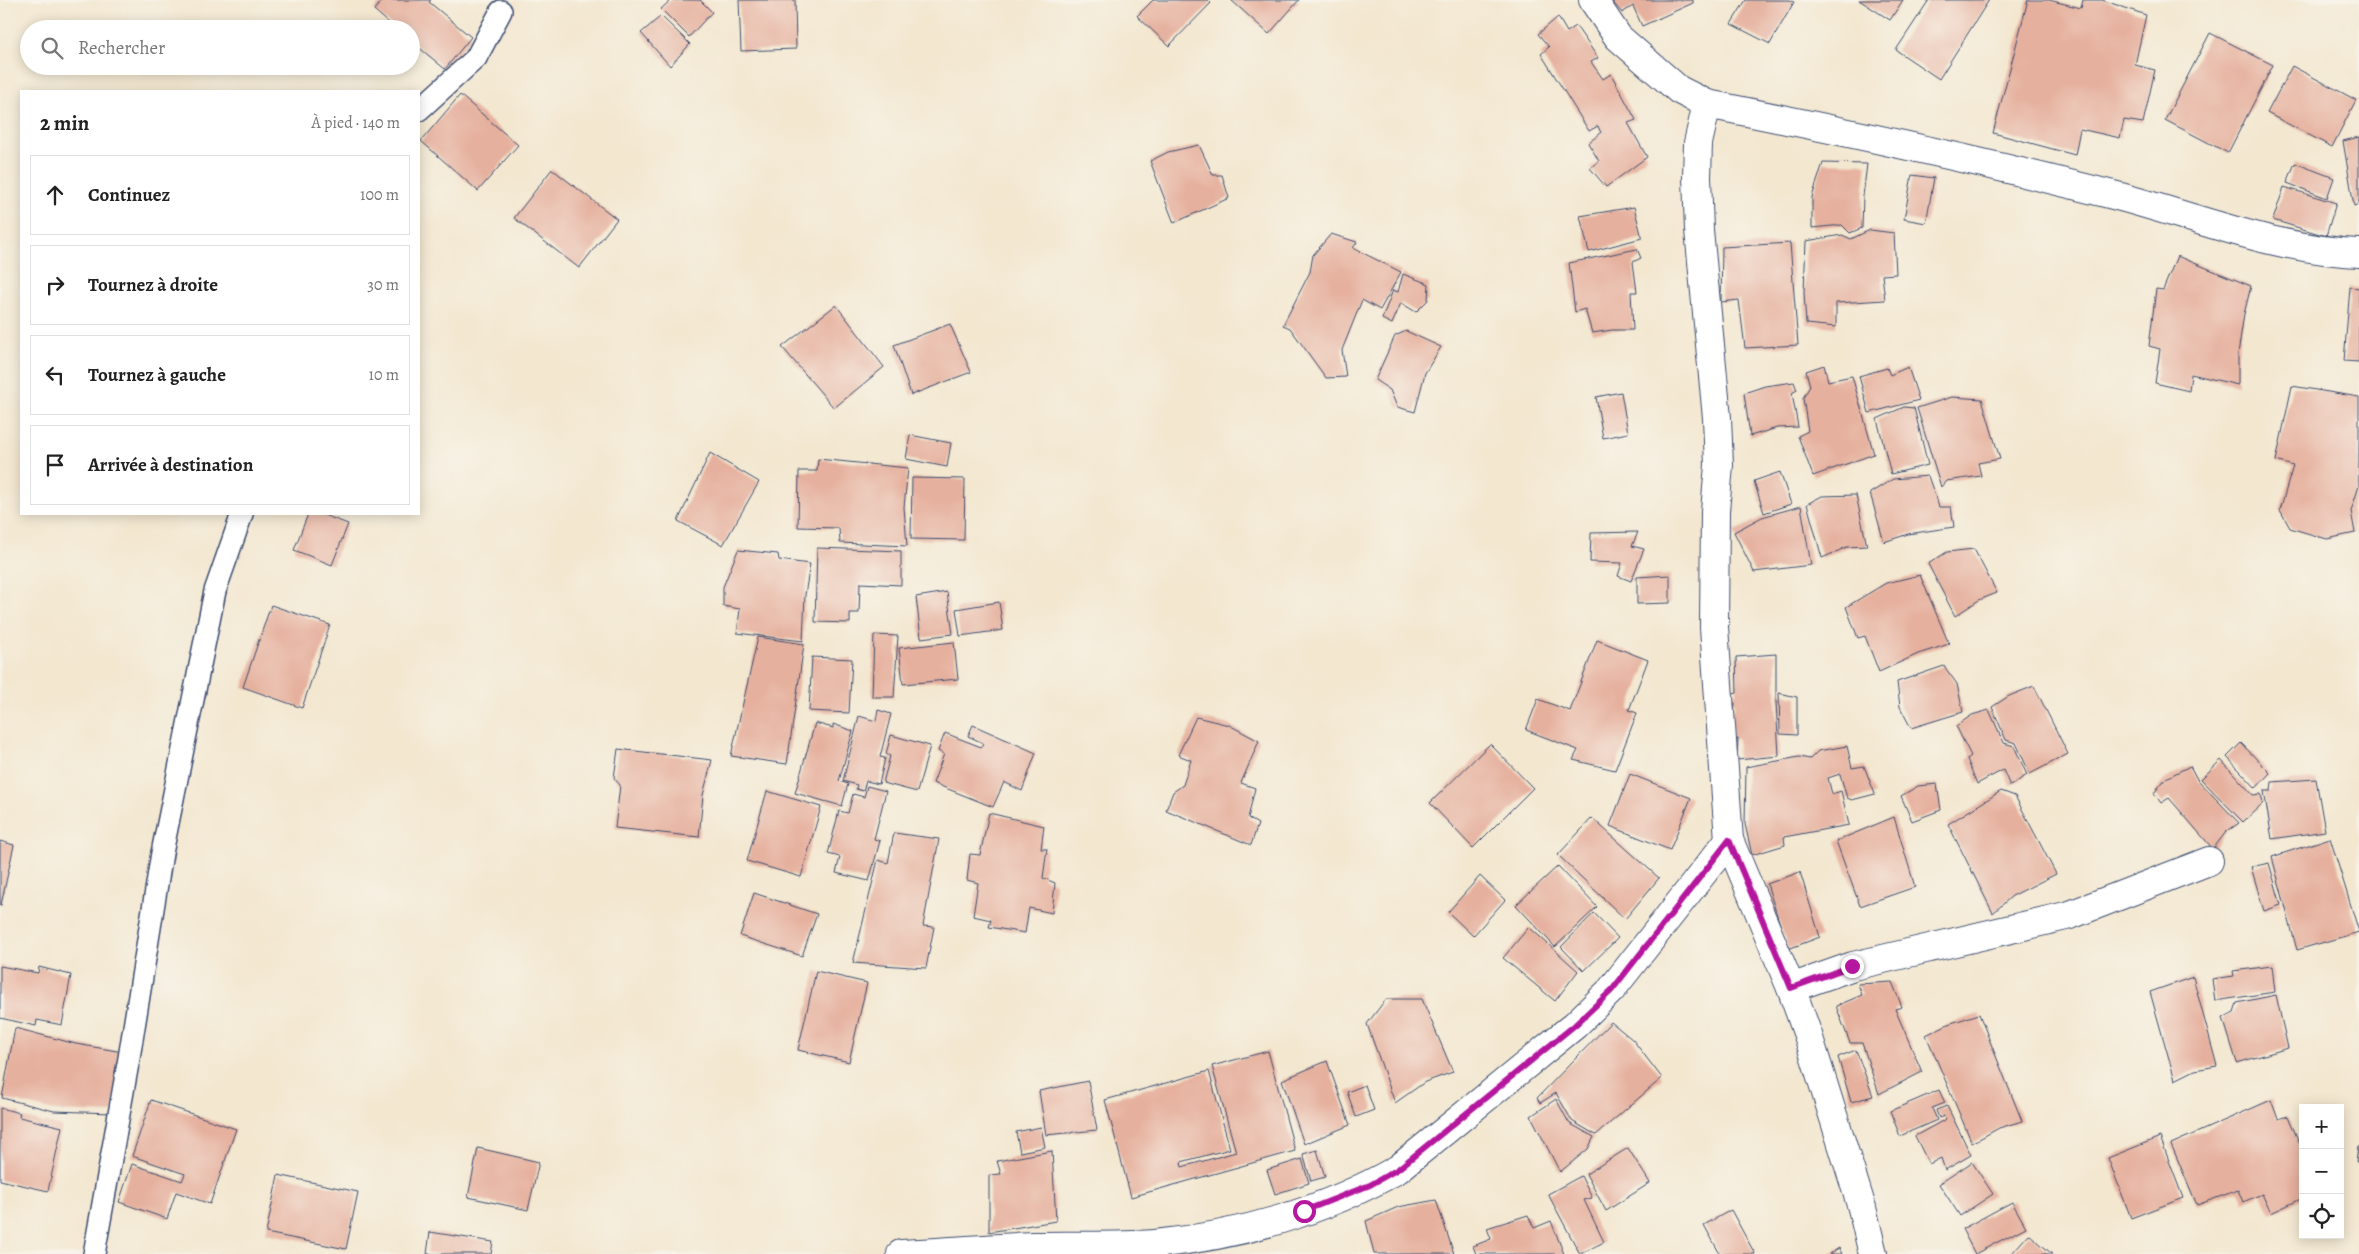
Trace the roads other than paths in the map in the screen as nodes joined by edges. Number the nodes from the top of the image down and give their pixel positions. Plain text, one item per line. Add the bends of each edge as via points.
1 (1593, 0) edge
2 (501, 11) dead end
3 (1707, 104) junction
4 (420, 109) edge
5 (2359, 253) edge
6 (242, 515) edge
7 (1729, 840) junction
8 (2209, 861) dead end
9 (1791, 988) junction
10 (94, 1254) edge
11 (901, 1254) edge
12 (1873, 1254) edge

1 - 3 street via 1618,37 1679,90
2 - 4 lane via 476,58
3 - 5 street via 2033,175 2268,239 2332,252
3 - 7 street via 1698,143 1697,177 1717,418 1719,465 1715,511 1714,627
6 - 10 lane via 215,590 164,844
7 - 9 street
7 - 11 street via 1612,990 1575,1025 1398,1169 1370,1185 1276,1220 1196,1239 1152,1244 1031,1246
8 - 9 street via 2070,915 1852,966
9 - 12 street via 1859,1199

